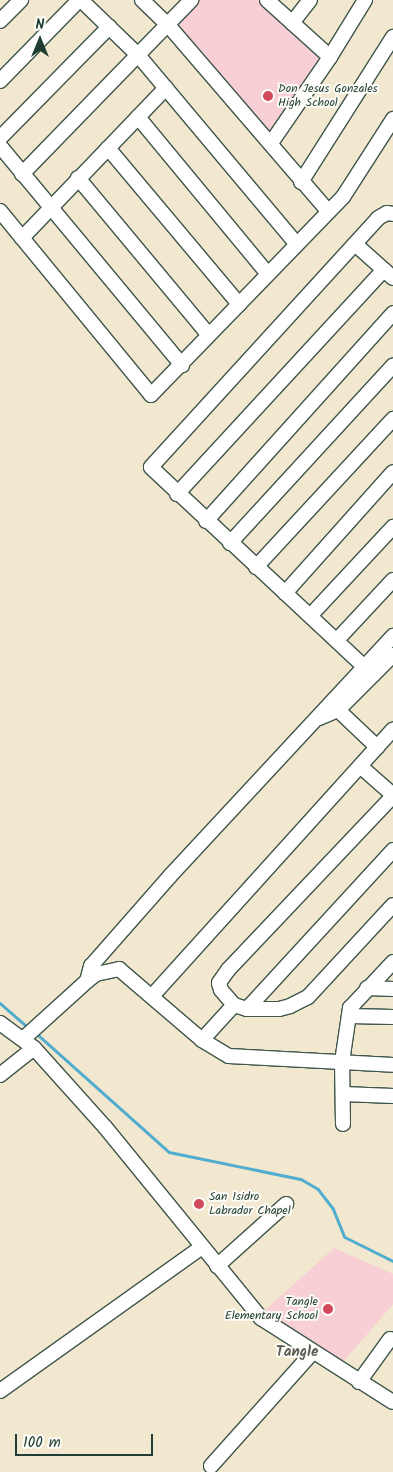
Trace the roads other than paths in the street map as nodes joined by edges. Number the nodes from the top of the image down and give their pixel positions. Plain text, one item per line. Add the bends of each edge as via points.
1 (21, 0) edge
2 (80, 0) edge
3 (142, 0) edge
4 (191, 0) edge
5 (267, 0) edge
6 (310, 0) edge
7 (365, 0) edge
8 (0, 21) edge
9 (292, 23) junction
10 (168, 25) junction
11 (109, 27) junction
12 (393, 37) edge
13 (138, 55) junction
14 (330, 57) junction
15 (0, 81) edge
16 (166, 88) junction
17 (138, 118) junction
18 (393, 119) edge
19 (0, 138) edge
20 (271, 143) junction
21 (0, 146) edge
22 (108, 148) junction
23 (22, 174) junction
24 (78, 178) junction
25 (301, 182) junction
26 (50, 206) junction
27 (0, 211) edge
28 (328, 211) junction
29 (393, 214) edge
30 (22, 238) junction
31 (296, 243) junction
32 (355, 244) junction
33 (267, 273) junction
34 (389, 274) edge
35 (240, 304) junction
36 (393, 313) edge
37 (208, 334) junction
38 (182, 366) junction
39 (393, 366) edge
40 (391, 426) edge
41 (393, 472) edge
42 (177, 494) junction
43 (206, 521) junction
44 (393, 527) edge
45 (230, 542) junction
46 (256, 567) junction
47 (393, 580) edge
48 (285, 593) junction
49 (310, 616) junction
50 (393, 636) edge
51 (336, 640) junction
52 (393, 655) edge
53 (369, 671) junction
54 (338, 710) junction
55 (314, 720) junction
56 (393, 729) edge
57 (376, 747) junction
58 (360, 766) junction
59 (393, 796) edge
60 (393, 850) edge
61 (393, 905) edge
62 (112, 943) junction
63 (393, 962) edge
64 (120, 969) junction
65 (87, 981) junction
66 (367, 988) junction
67 (393, 989) edge
68 (153, 995) junction
69 (240, 1007) junction
70 (350, 1016) junction
71 (393, 1017) edge
72 (0, 1023) edge
73 (30, 1032) junction
74 (202, 1040) junction
75 (34, 1048) junction
76 (342, 1062) junction
77 (393, 1064) edge
78 (0, 1075) edge
79 (343, 1094) junction
80 (393, 1096) edge
81 (343, 1124) dead end
82 (286, 1204) dead end
83 (202, 1247) junction
84 (217, 1266) junction
85 (390, 1338) dead end
86 (312, 1353) junction
87 (359, 1382) junction
88 (0, 1392) edge
89 (393, 1402) edge
90 (211, 1466) dead end

1 - 8 street
2 - 11 street
2 - 15 street
3 - 10 street
4 - 10 street
5 - 9 street
6 - 9 street
7 - 14 street
9 - 14 street
10 - 13 street
10 - 20 street
11 - 13 street
11 - 19 street
12 - 25 street
13 - 16 street
13 - 23 street
14 - 20 street
16 - 17 street
16 - 31 street
17 - 22 street
17 - 33 street
18 - 28 street via 356,179
20 - 25 street
21 - 23 street
22 - 24 street
22 - 35 street
23 - 26 street
24 - 26 street
24 - 37 street
25 - 28 street
26 - 30 street
26 - 38 street
27 - 30 street
28 - 31 street
29 - 32 street via 387,213 378,218
30 - 38 street via 151,395
31 - 33 street
32 - 34 street
32 - 42 street via 151,467
33 - 35 street
34 - 42 street
35 - 37 street
36 - 43 street
37 - 38 street
39 - 45 street
40 - 46 street
41 - 48 street
42 - 43 street
43 - 45 street
44 - 49 street
45 - 46 street
46 - 48 street
47 - 51 street
48 - 49 street
49 - 51 street
50 - 53 street
51 - 53 street
52 - 53 street
53 - 54 street
53 - 55 street
54 - 55 street
54 - 57 street
55 - 62 street
56 - 57 street
57 - 58 street
58 - 59 street
58 - 68 street
59 - 69 street via 224,975 220,990
60 - 69 street
61 - 69 street via 308,997 279,1009
62 - 64 street
62 - 65 street via 91,966
63 - 66 street
64 - 65 street via 103,972
64 - 68 street
65 - 73 street
66 - 67 street
66 - 70 street via 350,1008
68 - 74 street
69 - 74 street
70 - 71 street
70 - 76 street
72 - 73 street
73 - 75 street
74 - 76 street via 229,1056
75 - 78 street
75 - 83 street via 105,1128
76 - 77 street
76 - 79 street
79 - 80 street
79 - 81 street
82 - 84 street
83 - 84 street
83 - 88 street
84 - 86 street via 261,1318
85 - 87 street
86 - 87 street
86 - 90 street
87 - 89 street

